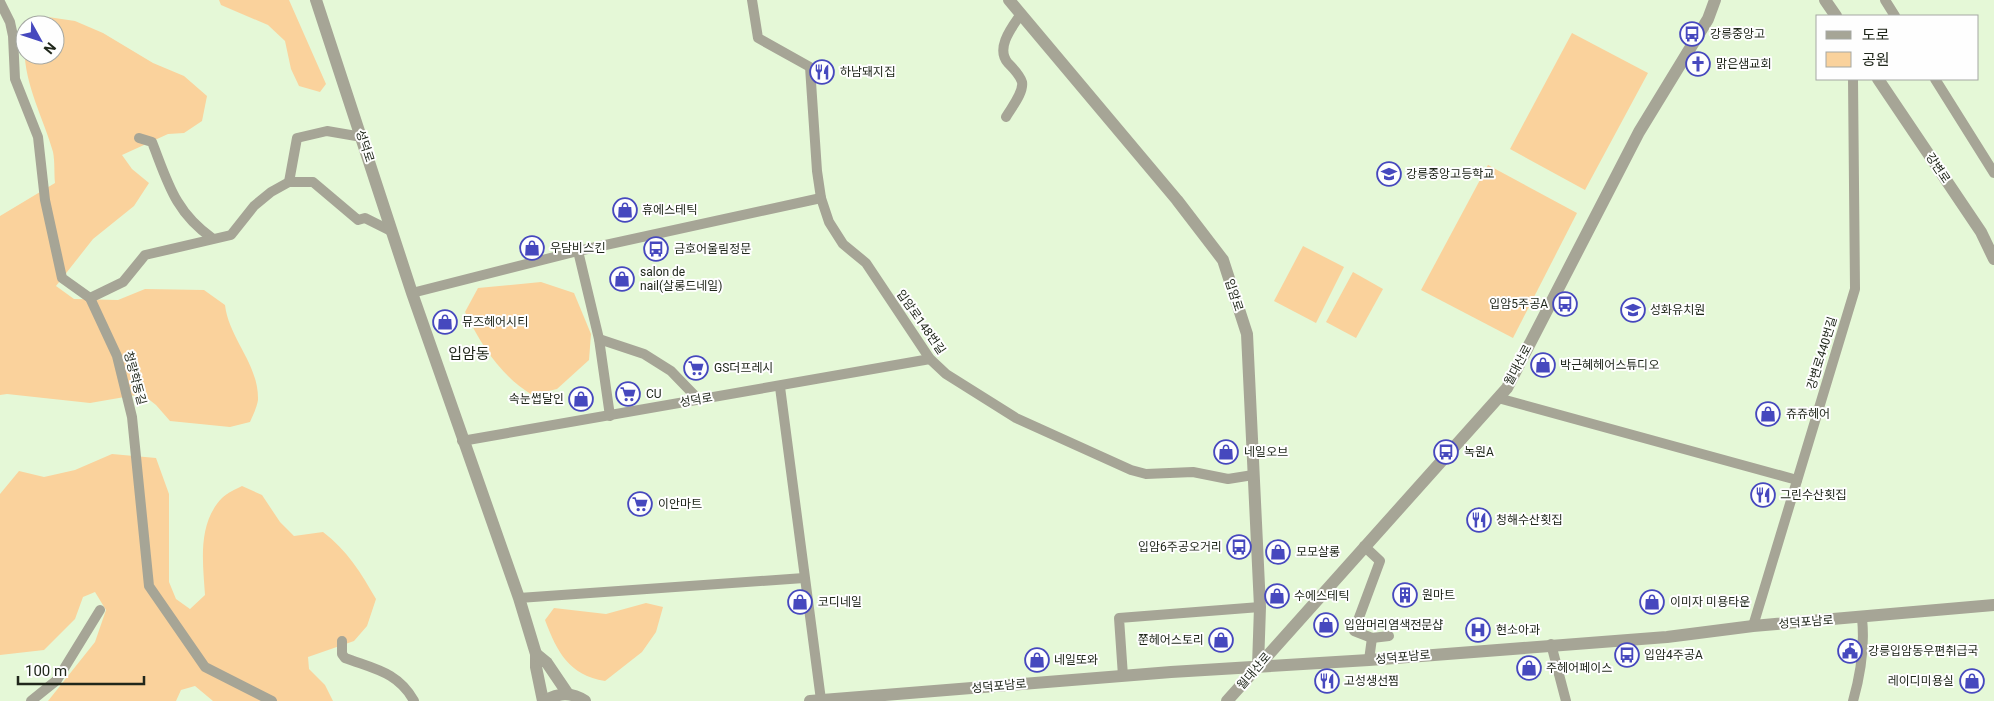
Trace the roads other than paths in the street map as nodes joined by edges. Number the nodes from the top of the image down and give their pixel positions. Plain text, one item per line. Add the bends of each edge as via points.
1 (316, 0) edge
2 (752, 0) edge
3 (1009, 0) edge
4 (1715, 0) edge
5 (1824, 0) edge
6 (1885, 0) edge
7 (1, 6) edge
8 (1021, 14) junction
9 (1835, 15) edge
10 (1894, 15) edge
11 (1853, 80) edge
12 (1879, 80) edge
13 (1936, 80) edge
14 (1006, 117) dead end
15 (139, 138) dead end
16 (362, 138) junction
17 (1994, 173) edge
18 (289, 182) junction
19 (821, 198) junction
20 (391, 231) junction
21 (212, 238) junction
22 (578, 251) junction
23 (1994, 259) edge
24 (412, 293) junction
25 (90, 298) junction
26 (599, 339) junction
27 (930, 359) junction
28 (780, 387) junction
29 (1498, 398) junction
30 (698, 400) junction
31 (610, 416) junction
32 (462, 441) junction
33 (1253, 475) junction
34 (1797, 480) junction
35 (1364, 546) junction
36 (804, 578) junction
37 (519, 598) junction
38 (1994, 605) edge
39 (1260, 607) junction
40 (100, 610) dead end
41 (1862, 618) junction
42 (1753, 626) junction
43 (1389, 636) dead end
44 (1372, 638) junction
45 (342, 641) dead end
46 (1551, 644) junction
47 (536, 654) junction
48 (1369, 660) junction
49 (1258, 666) junction
50 (1124, 676) junction
51 (568, 694) junction
52 (816, 700) edge
53 (31, 701) edge
54 (272, 701) edge
55 (414, 701) edge
56 (544, 701) edge
57 (585, 701) edge
58 (1227, 701) edge
59 (1566, 701) edge
60 (1853, 701) edge

1 - 16 street, 성덕로
2 - 19 street, 입암로148번길 via 758,38 810,67
3 - 8 street, 입암로
4 - 29 street, 월대산로 via 1708,19 1639,132 1507,388
5 - 9 street
6 - 10 street
7 - 25 street, 청량학동길 via 14,36 15,79 38,138 45,200 62,278
8 - 14 street via 1008,33 1005,44 1006,60 1022,82 1022,88
8 - 33 street, 입암로 via 1171,192 1223,260 1247,334
11 - 34 street, 강변로440번길 via 1855,289
12 - 23 street, 강변로 via 1981,232
13 - 17 street
15 - 21 street via 152,142 179,208 195,226
16 - 18 street via 328,131 297,138
16 - 20 street, 성덕로
18 - 20 street via 313,182 358,220 365,218
18 - 21 street via 254,206 231,235
19 - 22 street
19 - 27 street, 입암로148번길 via 829,222 843,244 866,263
20 - 24 street, 성덕로
21 - 25 street via 145,256 123,282
22 - 24 street
22 - 26 street
24 - 32 street, 성덕로
25 - 54 street, 청량학동길 via 117,356 132,418 150,586 205,667
26 - 30 street via 644,354 671,371
26 - 31 street
27 - 28 street, 성덕로
27 - 33 street, 입암로148번길 via 946,374 1016,418 1131,470 1146,474 1193,472 1228,479
28 - 30 street, 성덕로
28 - 36 street
29 - 34 street
29 - 35 street, 월대산로
30 - 31 street, 성덕로
31 - 32 street, 성덕로
32 - 37 street, 성덕로
33 - 39 street, 입암로
34 - 42 street, 강변로440번길
35 - 44 street via 1380,561 1354,631
35 - 49 street, 월대산로
36 - 37 street
36 - 52 street
37 - 47 street, 성덕로
38 - 41 street, 성덕포남로
39 - 49 street, 입암로
39 - 50 street via 1119,618
40 - 53 street via 57,680
41 - 42 street, 성덕포남로
41 - 60 street via 1861,672
42 - 46 street, 성덕포남로 via 1667,637
43 - 44 street
44 - 48 street
45 - 55 street via 345,658 391,675 406,687
46 - 48 street, 성덕포남로
46 - 59 street
47 - 51 street via 547,663
47 - 56 street, 성덕로
48 - 49 street, 성덕포남로
49 - 50 street, 성덕포남로
49 - 58 street, 월대산로
50 - 52 street, 성덕포남로
51 - 56 street via 555,695
51 - 57 street

